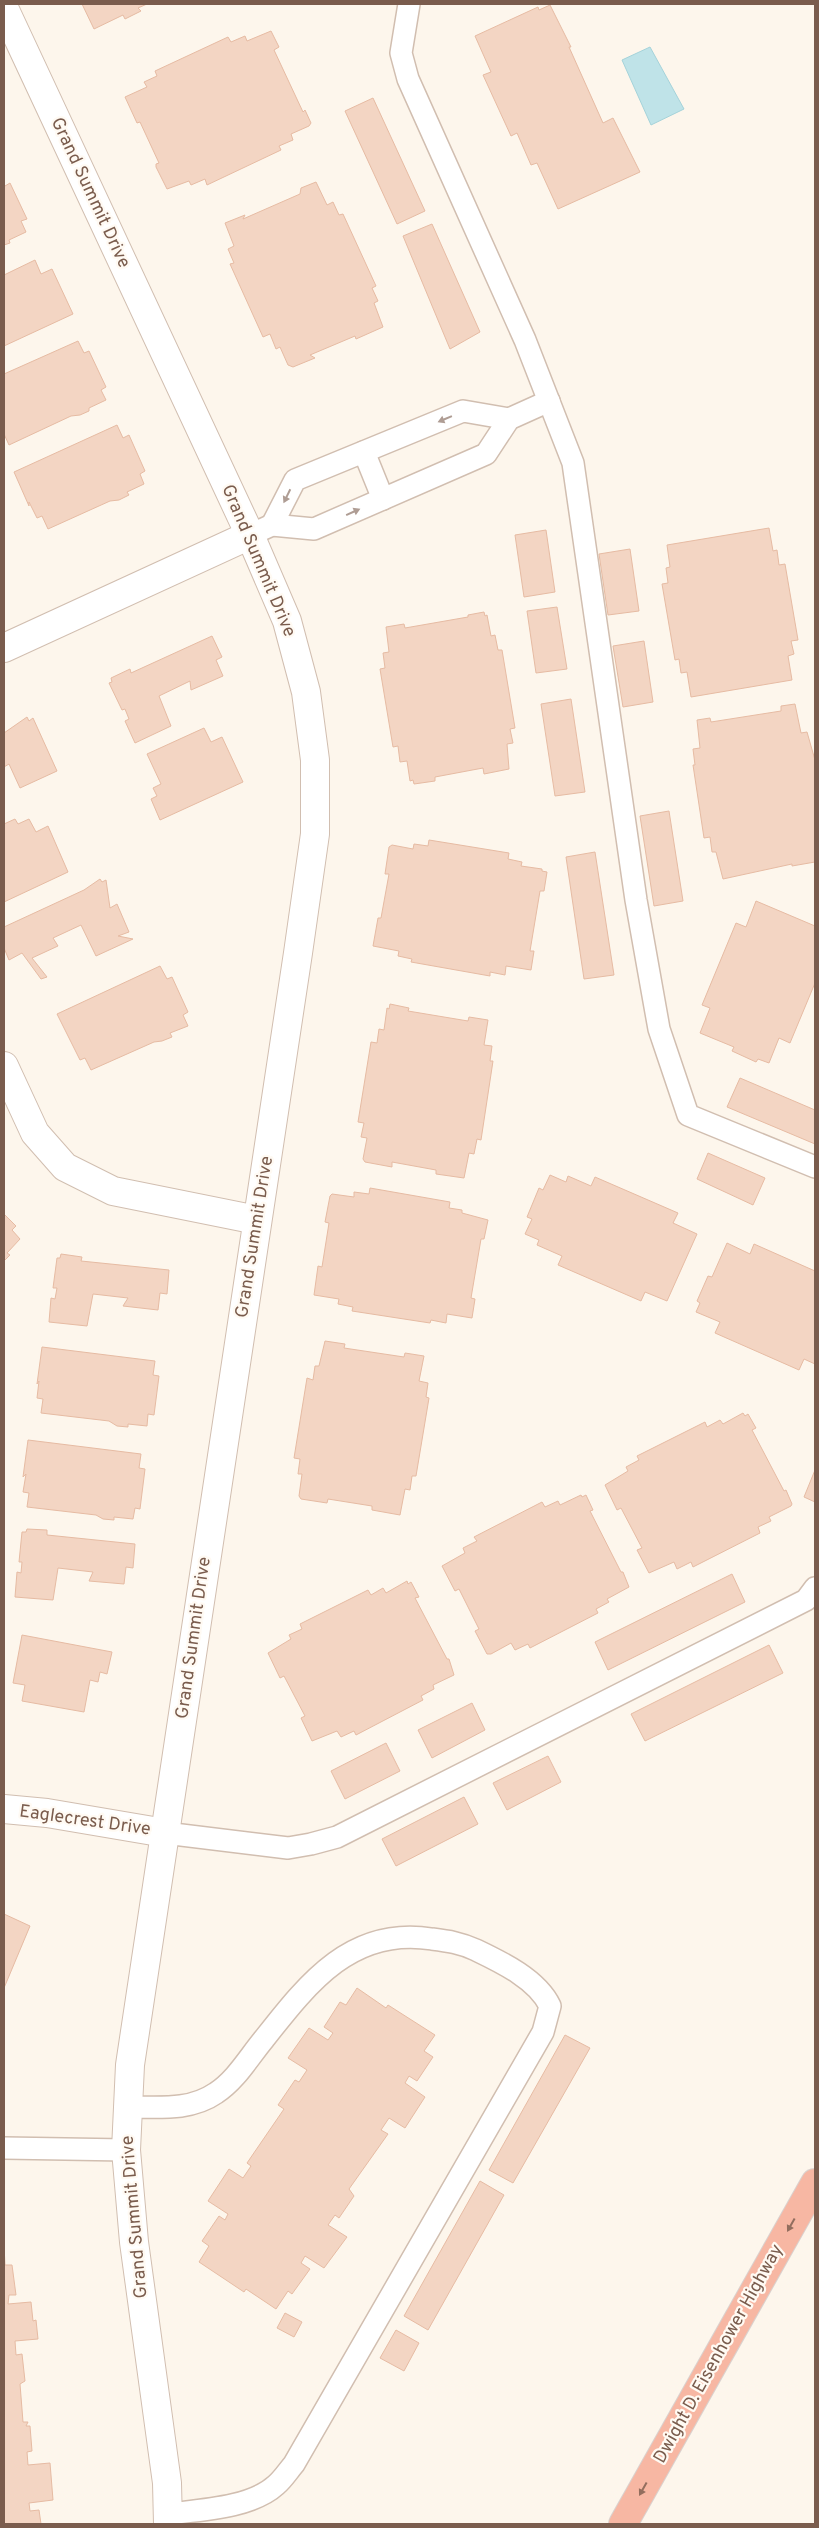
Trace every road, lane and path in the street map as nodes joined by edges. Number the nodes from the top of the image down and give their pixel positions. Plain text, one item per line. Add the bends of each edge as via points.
1 (409, 4) edge
2 (4, 8) edge
3 (549, 401) junction
4 (509, 419) junction
5 (364, 452) junction
6 (383, 499) junction
7 (261, 530) junction
8 (4, 648) edge
9 (4, 1066) edge
10 (815, 1167) edge
11 (257, 1220) junction
12 (815, 1588) edge
13 (4, 1809) edge
14 (165, 1833) junction
15 (128, 2107) junction
16 (4, 2148) edge
17 (126, 2150) junction
18 (815, 2183) edge
19 (168, 2519) edge
20 (623, 2524) edge

1 - 3 lane via 401,53 408,79
2 - 7 street, Grand Summit Drive
3 - 4 lane
3 - 10 lane via 573,463 635,890 659,1029 688,1115
4 -> 5 lane via 463,411
4 - 6 lane via 486,454
5 - 6 lane
5 -> 7 lane via 295,480
7 -> 6 lane via 314,529
7 - 8 street
7 - 11 street, Grand Summit Drive via 306,692 315,760 315,834
9 - 11 street via 35,1133 65,1167 113,1191
11 - 14 street, Grand Summit Drive
12 - 14 lane via 806,1600 337,1837 288,1848
13 - 14 street, Eaglecrest Drive
14 - 15 street, Grand Summit Drive via 130,2065
15 - 17 street, Grand Summit Drive
15 - 19 lane via 184,2107 217,2093 297,1997 332,1963 364,1944 385,1938 418,1936 462,1943 531,1982 550,2006 543,2032 294,2464 275,2486 251,2499
16 - 17 lane
17 - 19 street, Grand Summit Drive via 134,2242 167,2483
18 -> 20 highway, Dwight D. Eisenhower Highway

